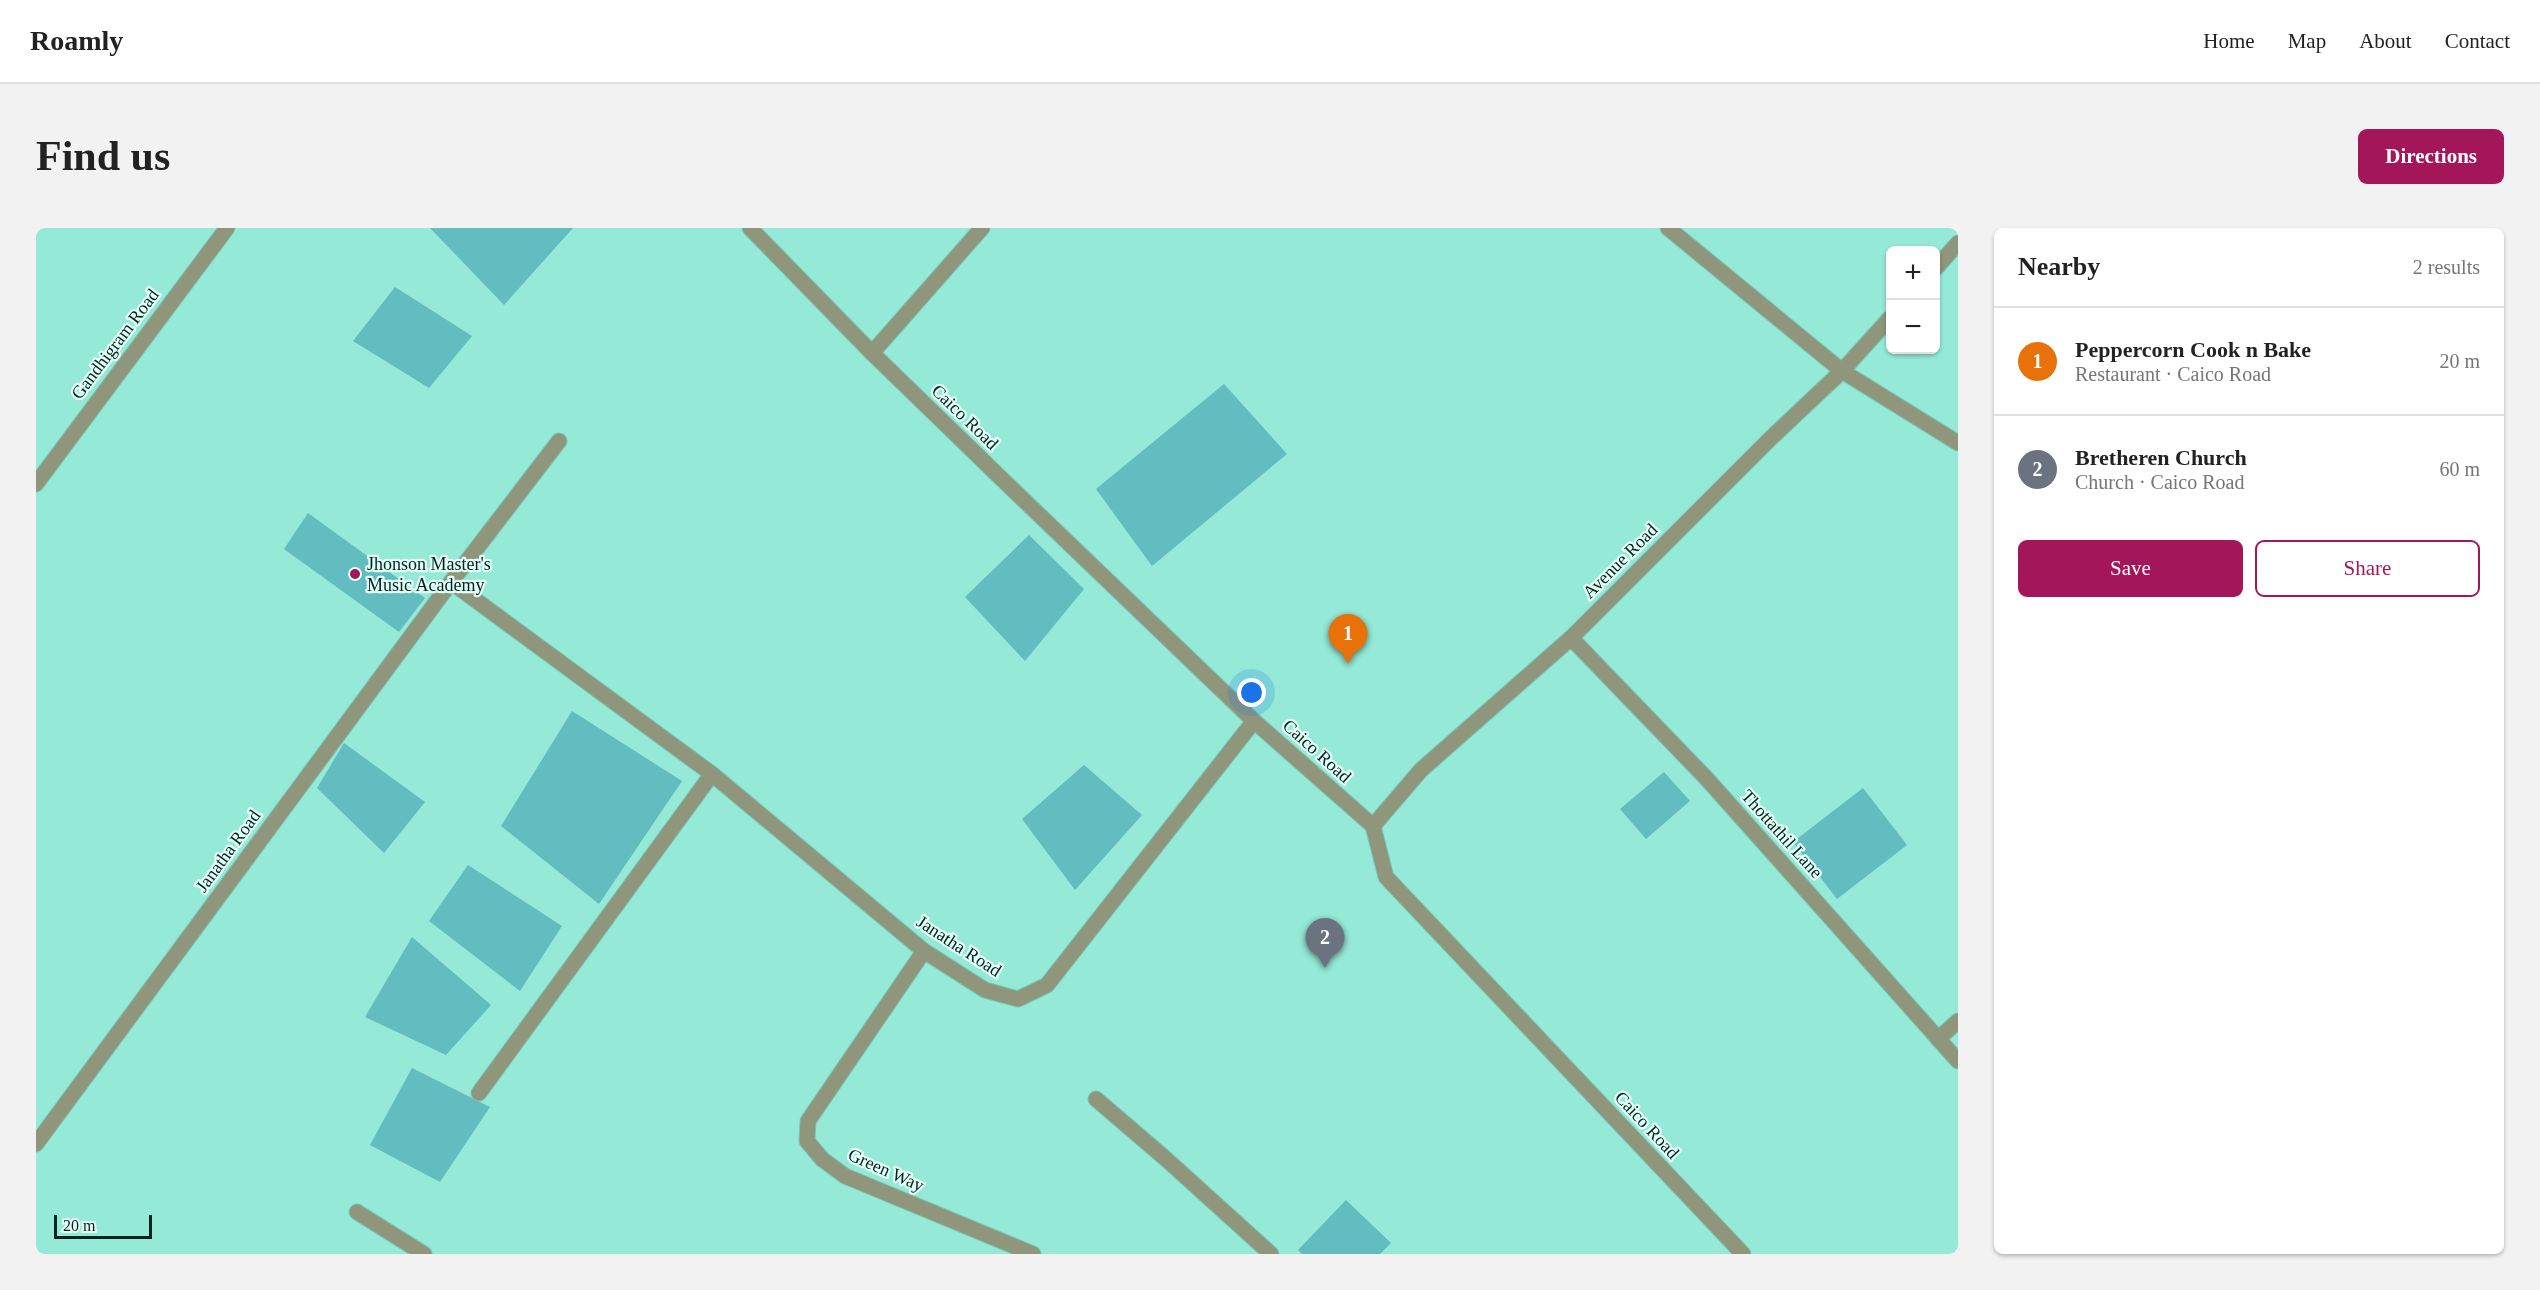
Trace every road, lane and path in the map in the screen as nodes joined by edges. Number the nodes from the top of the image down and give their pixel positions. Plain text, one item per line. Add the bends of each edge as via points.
1 (227, 228) edge
2 (750, 228) edge
3 (982, 228) edge
4 (1668, 228) edge
5 (1958, 243) edge
6 (1940, 263) edge
7 (1886, 322) edge
8 (872, 353) junction
9 (1842, 371) junction
10 (559, 441) dead end
11 (1958, 444) edge
12 (36, 484) edge
13 (451, 582) junction
14 (1571, 638) junction
15 (1254, 721) junction
16 (712, 774) junction
17 (1373, 826) junction
18 (924, 951) junction
19 (1958, 1021) edge
20 (1938, 1039) junction
21 (1958, 1061) edge
22 (479, 1093) dead end
23 (1096, 1099) dead end
24 (36, 1144) edge
25 (357, 1212) dead end
26 (424, 1254) edge
27 (1033, 1254) edge
28 (1270, 1254) edge
29 (1743, 1254) edge

1 - 12 street, Gandhigram Road
2 - 8 street, Caico Road
3 - 8 street
4 - 9 street
5 - 6 street
7 - 9 street, Avenue Road
8 - 15 street, Caico Road
9 - 11 street
9 - 14 street, Avenue Road
10 - 13 street, Janatha Road
13 - 16 street, Janatha Road
13 - 24 street, Janatha Road
14 - 17 street, Avenue Road via 1421,770
14 - 20 street, Thottathil Lane via 1707,779
15 - 17 street, Caico Road
15 - 18 street, Janatha Road via 1047,985 1017,999 985,990
16 - 18 street, Janatha Road
16 - 22 street
17 - 29 street, Caico Road via 1386,877
18 - 27 street, Green Way via 808,1120 807,1141 822,1159 845,1176
19 - 20 street
20 - 21 street, Thottathil Lane
23 - 28 street
25 - 26 street

